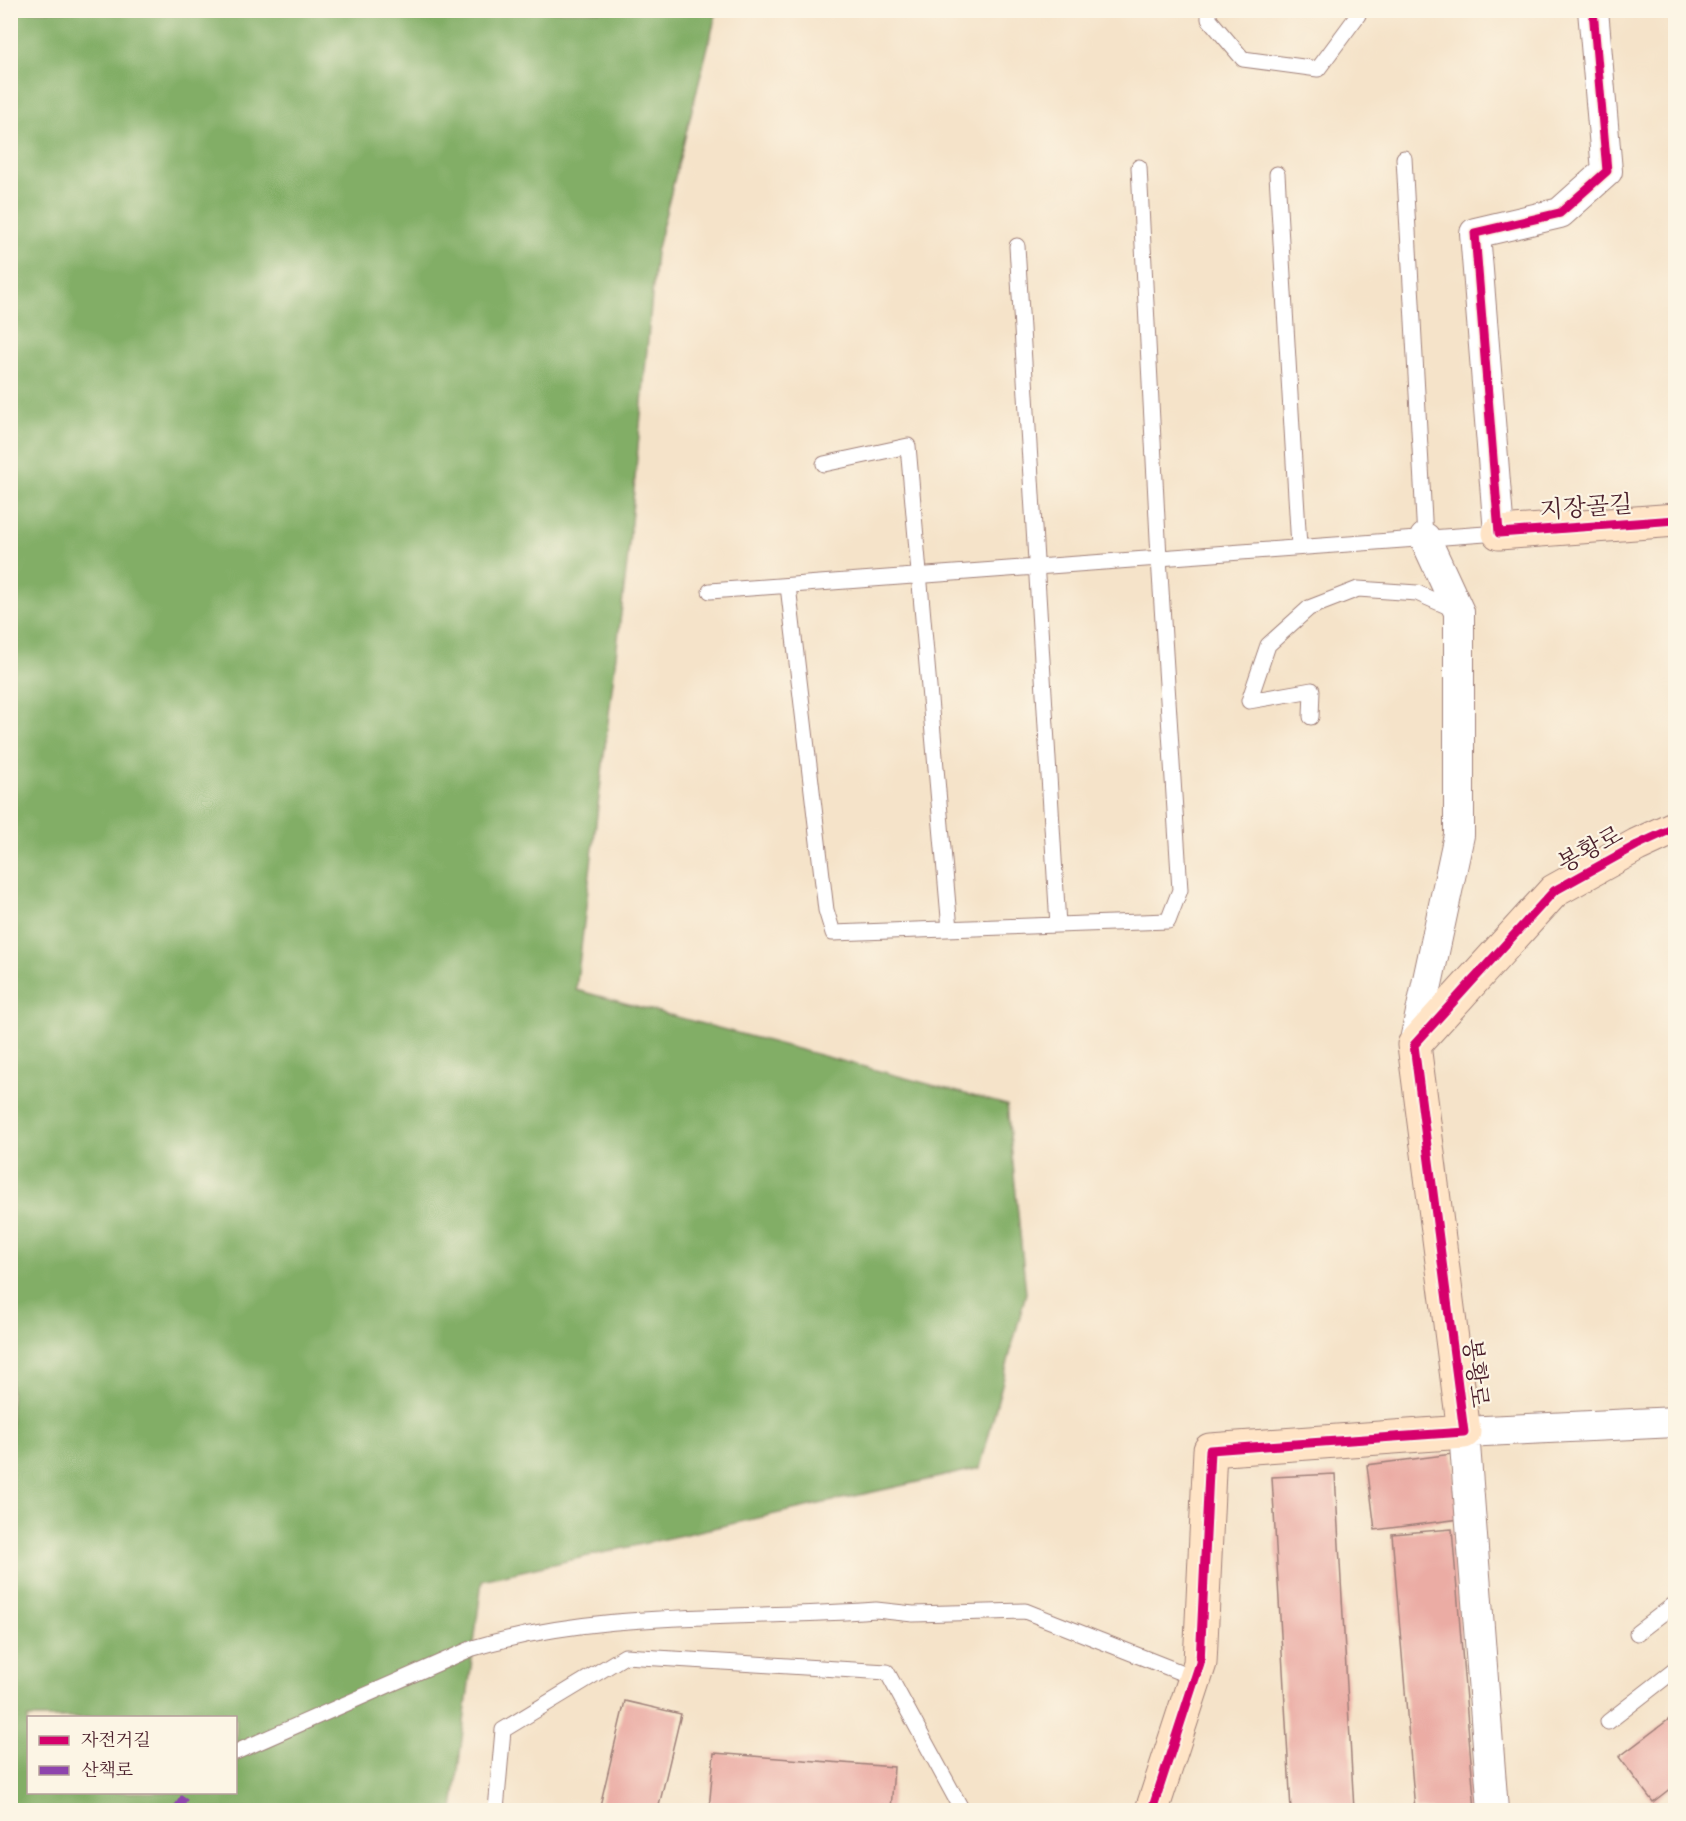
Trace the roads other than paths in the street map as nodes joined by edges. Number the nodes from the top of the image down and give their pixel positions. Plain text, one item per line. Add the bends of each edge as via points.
1 (1209, 10) edge
2 (1358, 10) edge
3 (1593, 10) edge
4 (1404, 158) dead end
5 (1139, 167) dead end
6 (1277, 174) dead end
7 (1017, 246) dead end
8 (824, 464) dead end
9 (1676, 520) edge
10 (1499, 533) junction
11 (1425, 538) junction
12 (1299, 548) junction
13 (1159, 558) junction
14 (1037, 567) junction
15 (918, 576) junction
16 (788, 585) junction
17 (710, 591) dead end
18 (1459, 612) junction
19 (1311, 717) dead end
20 (1676, 827) edge
21 (1058, 925) junction
22 (950, 929) junction
23 (1414, 1045) junction
24 (1676, 1422) edge
25 (1464, 1432) junction
26 (1676, 1603) edge
27 (1637, 1633) dead end
28 (1676, 1669) edge
29 (1195, 1678) junction
30 (1608, 1722) dead end
31 (237, 1752) edge
32 (496, 1810) edge
33 (962, 1810) edge
34 (1152, 1810) edge
35 (1493, 1810) edge

1 - 2 lane via 1209,19 1243,59 1318,69
3 - 10 street via 1607,171 1560,213 1475,233
4 - 11 lane
5 - 13 lane
6 - 12 lane
7 - 14 lane
8 - 15 lane via 908,446
9 - 10 street, 지장골길
10 - 11 lane
11 - 12 lane
11 - 18 street
12 - 13 lane
13 - 14 lane
13 - 21 lane via 1180,890 1168,921
14 - 15 lane
14 - 21 lane
15 - 16 lane
15 - 22 lane
16 - 17 lane
16 - 22 lane via 826,910 833,933
18 - 19 lane via 1417,593 1358,589 1309,608 1268,645 1249,701 1312,690
18 - 23 street via 1459,835
20 - 23 street, 봉황로 via 1554,891
21 - 22 lane
23 - 25 street, 봉황로
24 - 25 street
25 - 29 street, 봉황로 via 1210,1450 1200,1663
25 - 35 street
26 - 27 lane
28 - 30 lane
29 - 31 lane via 1025,1611 913,1614 876,1610 583,1624 509,1637 473,1648
29 - 34 street, 봉황로
32 - 33 lane via 502,1730 625,1656 887,1672

